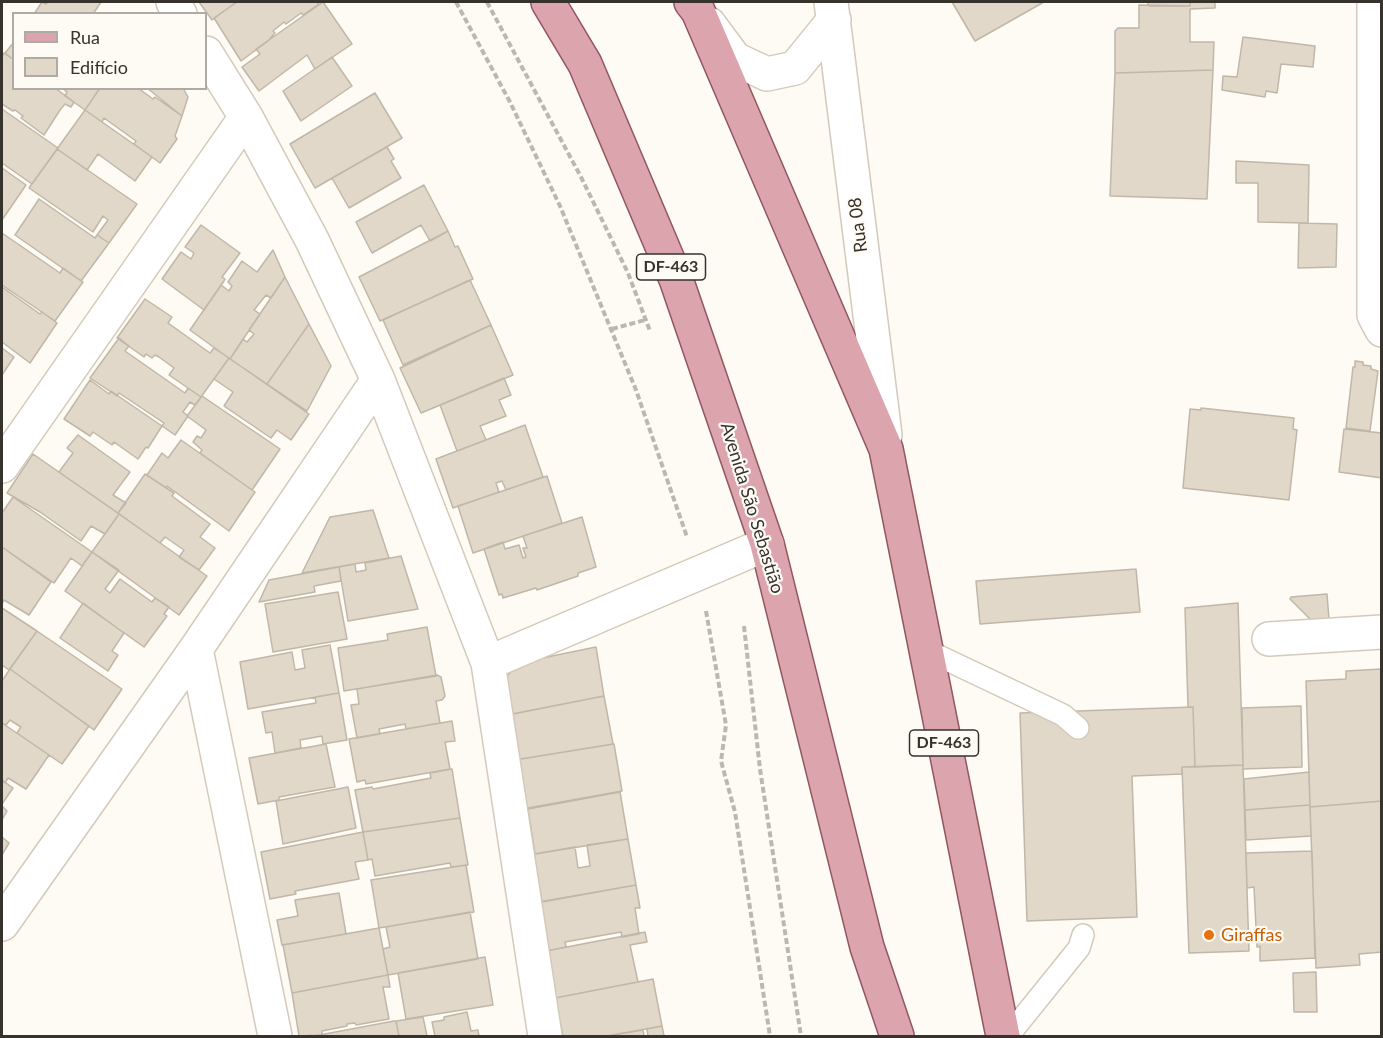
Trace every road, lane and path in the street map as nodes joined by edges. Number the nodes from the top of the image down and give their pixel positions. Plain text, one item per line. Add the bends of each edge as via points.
1 (456, 2) edge
2 (487, 2) edge
3 (548, 2) edge
4 (1374, 2) edge
5 (695, 6) edge
6 (832, 11) edge
7 (207, 55) edge
8 (246, 117) junction
9 (645, 320) junction
10 (612, 330) junction
11 (1382, 330) edge
12 (653, 341) dead end
13 (378, 380) junction
14 (886, 449) junction
15 (2, 466) edge
16 (767, 544) junction
17 (699, 573) junction
18 (743, 616) dead end
19 (1382, 632) edge
20 (1269, 639) dead end
21 (196, 649) junction
22 (926, 650) junction
23 (488, 663) junction
24 (1078, 728) dead end
25 (2, 924) edge
26 (1083, 935) dead end
27 (275, 1036) edge
28 (545, 1036) edge
29 (770, 1036) edge
30 (801, 1036) edge
31 (897, 1036) edge
32 (1003, 1036) edge
33 (1008, 1036) edge

1 - 10 path via 560,206
2 - 9 path via 581,177 628,273
3 - 16 main road, Avenida São Sebastião / DF-463 via 585,64 676,279
4 - 11 street via 1374,315
5 - 6 street via 735,58 766,74 795,68
5 - 14 main road, DF-463
6 - 14 street, Rua 08
7 - 8 street
8 - 13 street via 312,240
8 - 15 street
9 - 10 path
9 - 12 path
10 - 17 path
13 - 21 street
13 - 23 street
14 - 22 main road, DF-463
16 - 17 street
16 - 31 main road, Avenida São Sebastião / DF-463 via 867,948
17 - 23 street
17 - 29 path via 726,725 721,761 735,812
18 - 30 path via 760,770
19 - 20 street
21 - 25 street
21 - 27 street
22 - 24 lane via 1063,715
22 - 32 main road, DF-463
23 - 28 street
26 - 33 lane via 1079,948

